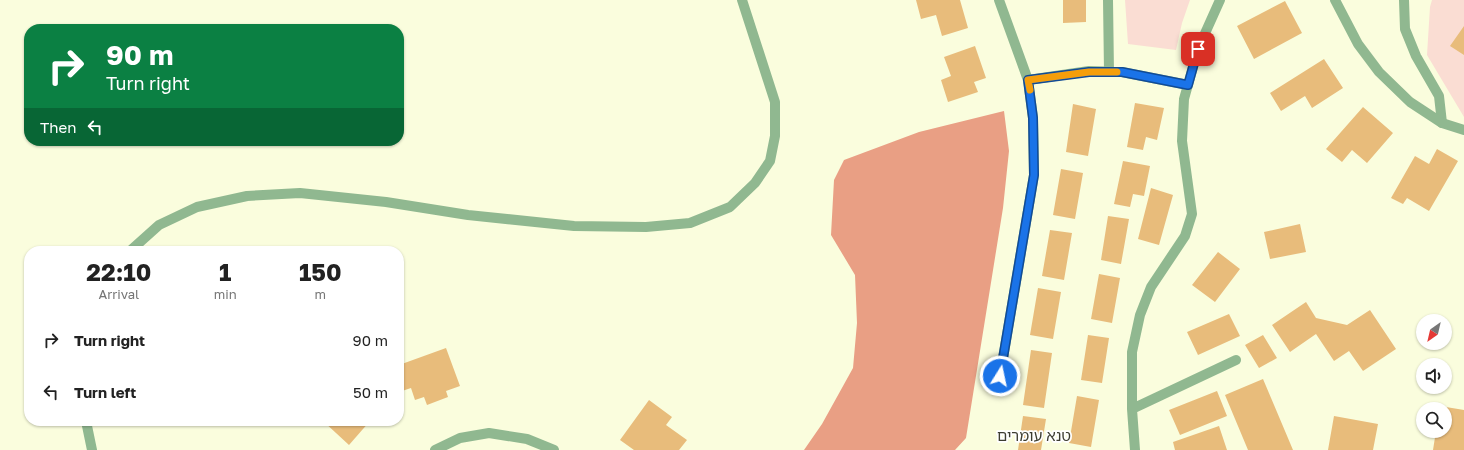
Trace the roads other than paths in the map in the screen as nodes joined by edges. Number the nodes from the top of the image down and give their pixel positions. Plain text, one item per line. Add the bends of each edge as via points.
1 (742, 0) edge
2 (999, 0) edge
3 (1108, 0) edge
4 (1220, 0) edge
5 (1335, 0) edge
6 (1404, 0) edge
7 (1109, 72) junction
8 (1028, 80) junction
9 (1188, 85) junction
10 (1442, 123) junction
11 (1464, 130) edge
12 (136, 246) edge
13 (1236, 360) dead end
14 (1000, 376) dead end
15 (1132, 409) junction
16 (87, 426) edge
17 (92, 450) edge
18 (434, 450) edge
19 (554, 450) edge
20 (1135, 450) edge

1 - 12 street via 775,102 775,136 770,161 755,183 730,207 690,223 646,228 574,226 300,193 247,196 197,208 159,225
2 - 8 street
3 - 7 street
4 - 9 street via 1198,49
5 - 10 street via 1358,44 1379,72 1410,102
6 - 10 street via 1405,29 1416,56 1440,96
7 - 8 street
7 - 9 street via 1122,72
8 - 14 street via 1033,118 1034,175
9 - 15 street via 1184,98 1182,142 1192,214 1185,236 1151,287 1140,315 1132,352
10 - 11 street
13 - 15 street
15 - 20 street
16 - 17 street
18 - 19 street via 460,438 489,433 527,439

